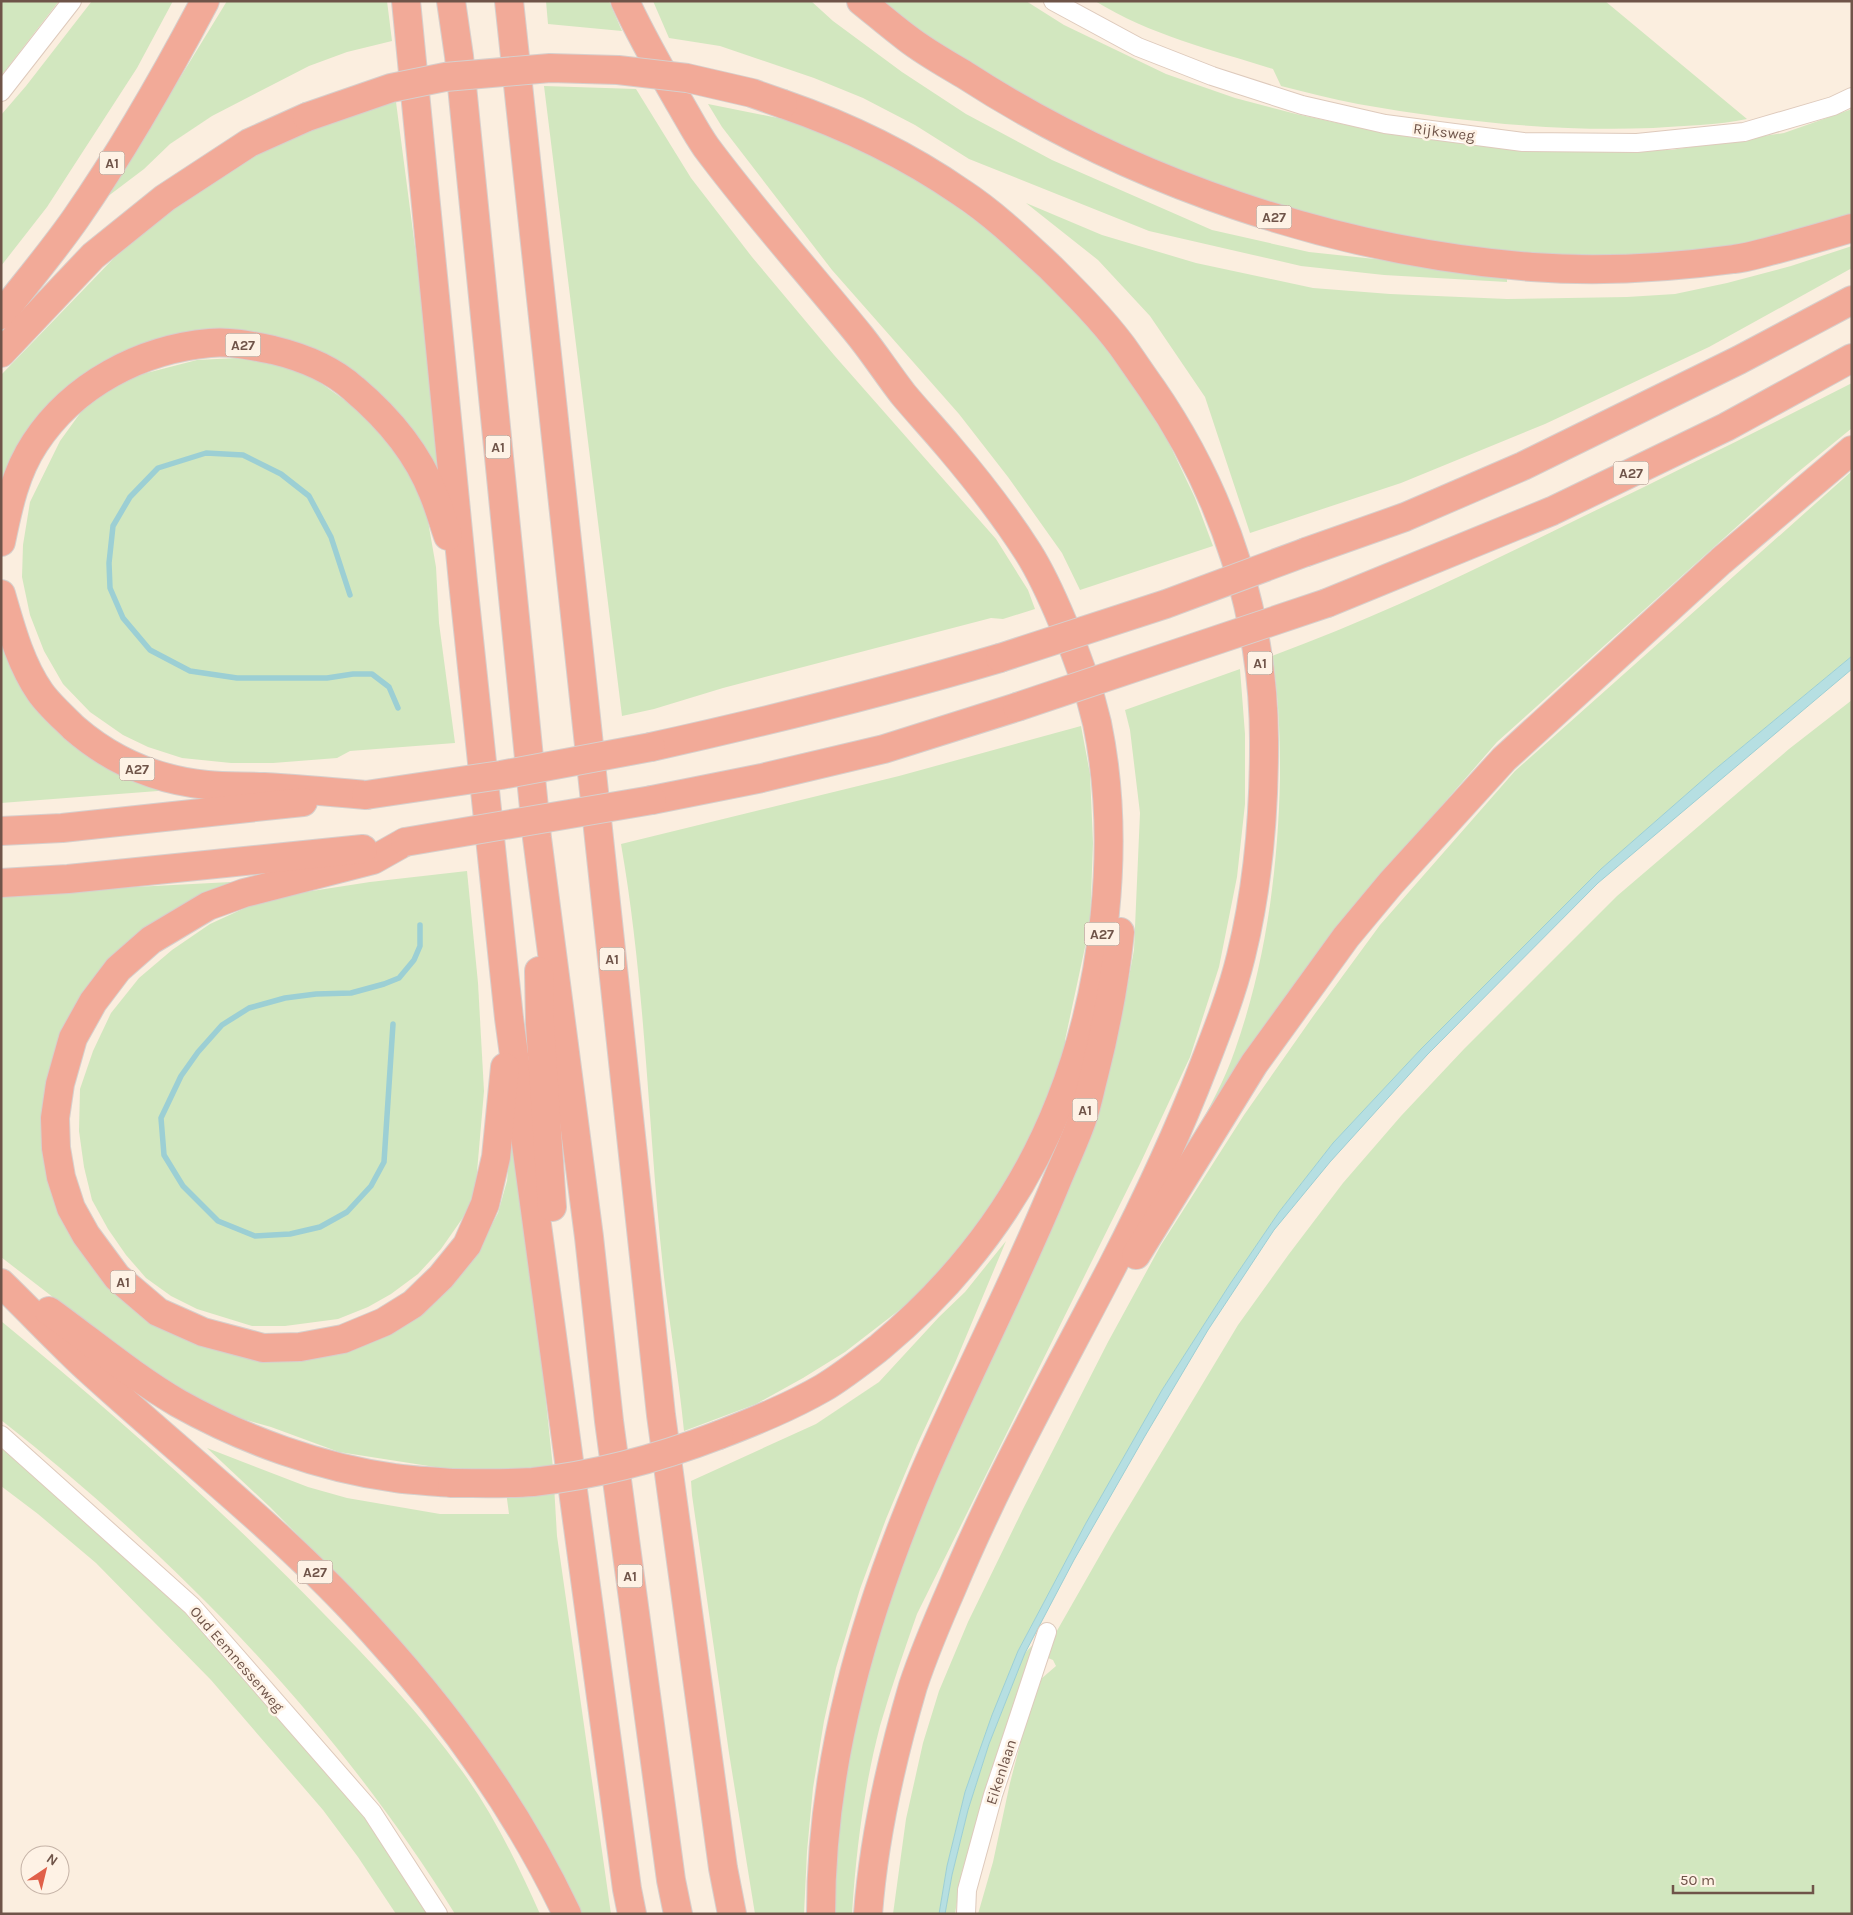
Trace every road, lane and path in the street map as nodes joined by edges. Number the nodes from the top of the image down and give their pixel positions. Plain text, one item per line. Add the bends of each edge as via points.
1 (72, 1) edge
2 (205, 1) edge
3 (406, 1) edge
4 (452, 1) edge
5 (509, 1) edge
6 (625, 1) edge
7 (861, 1) edge
8 (1054, 1) edge
9 (1, 92) edge
10 (1852, 97) edge
11 (1852, 228) edge
12 (1852, 300) edge
13 (1, 315) edge
14 (863, 339) junction
15 (1, 353) edge
16 (1852, 358) edge
17 (1852, 450) edge
18 (1, 542) edge
19 (463, 582) junction
20 (1, 594) edge
21 (366, 795) junction
22 (1, 831) edge
23 (537, 838) junction
24 (372, 854) junction
25 (1, 883) edge
26 (509, 1018) junction
27 (1, 1276) edge
28 (1, 1283) edge
29 (1068, 1352) junction
30 (1, 1435) edge
31 (567, 1446) junction
32 (1048, 1632) dead end
33 (438, 1914) edge
34 (567, 1914) edge
35 (632, 1914) edge
36 (678, 1914) edge
37 (732, 1914) edge
38 (820, 1914) edge
39 (868, 1914) edge
40 (966, 1914) edge

1 - 9 street
2 - 13 highway, A1 via 171,66 76,218
3 - 19 highway, A1
4 - 23 highway, A1
5 - 37 highway, A1 via 660,1415
6 - 14 highway, A1 via 641,37 703,143 783,245
7 - 11 highway, A27 via 908,39 991,93 1123,161 1180,186 1249,209 1380,244 1533,267 1605,268 1737,259
8 - 10 street, Rijksweg via 1138,46 1212,76 1302,104 1385,124 1524,142 1637,143 1744,132 1834,106
12 - 21 highway, A27, bridge via 1739,360 1523,466 1405,517 1166,604 1000,658 772,720 500,775
14 - 27 highway, A27, bridge via 903,394 952,449 1030,554 1055,603 1078,660 1096,721 1107,785 1109,869 1102,937 1090,1006 1067,1084 1049,1131 1020,1183 963,1267 932,1300 862,1361 828,1386 784,1410 675,1452 584,1475 532,1482 452,1483 395,1478 334,1465 289,1453 226,1428 128,1371
14 - 38 highway, A1 via 934,411 995,488 1033,541 1073,617 1089,654 1109,739 1118,793 1122,910 1109,1008 1083,1118 1036,1230 922,1478 864,1636 847,1697 827,1799
15 - 29 highway, A1, bridge via 93,256 165,198 249,143 307,117 400,87 471,74 550,68 618,70 686,78 736,89 824,118 874,141 965,195 1029,248 1084,301 1120,343 1197,462 1223,521 1247,600 1260,668 1264,718 1264,774 1255,890 1241,957 1223,1017 1152,1188
16 - 24 highway, A27, bridge via 1726,427 1552,511 1327,603 1017,707 884,749 762,778 405,842
17 - 29 highway, A1 via 1721,560 1504,759 1391,883 1346,937 1254,1064 1141,1249
18 - 19 highway, A27 via 17,479 35,443 63,408 97,381 133,362 173,349 211,343 253,346 291,354 325,368 353,388 387,420 411,450 433,492
19 - 26 highway, A1
20 - 21 highway, A27 via 23,662 40,693 93,744 135,768 173,780 208,785
21 - 22 highway, A27 via 62,828
23 - 31 highway, A1 via 540,1024
23 - 36 highway, A1 via 589,1237 609,1422
24 - 25 highway, A27
24 - 26 highway, A1 via 208,906 151,940 118,969 93,1002 72,1038 60,1084 55,1118 56,1148 71,1208 86,1236 117,1277 158,1312 203,1332 263,1348 300,1347 343,1339 384,1322 412,1304 441,1277 467,1245 485,1204 496,1157
26 - 31 highway, A1
28 - 34 highway, A27 via 86,1367 318,1575 373,1631 458,1734 534,1851
29 - 39 highway, A1 via 1001,1480 924,1656 880,1818
30 - 33 street, Oud Eemnesserweg via 192,1606 372,1812
31 - 35 highway, A1
32 - 40 street, Eikenlaan via 993,1795 967,1890

